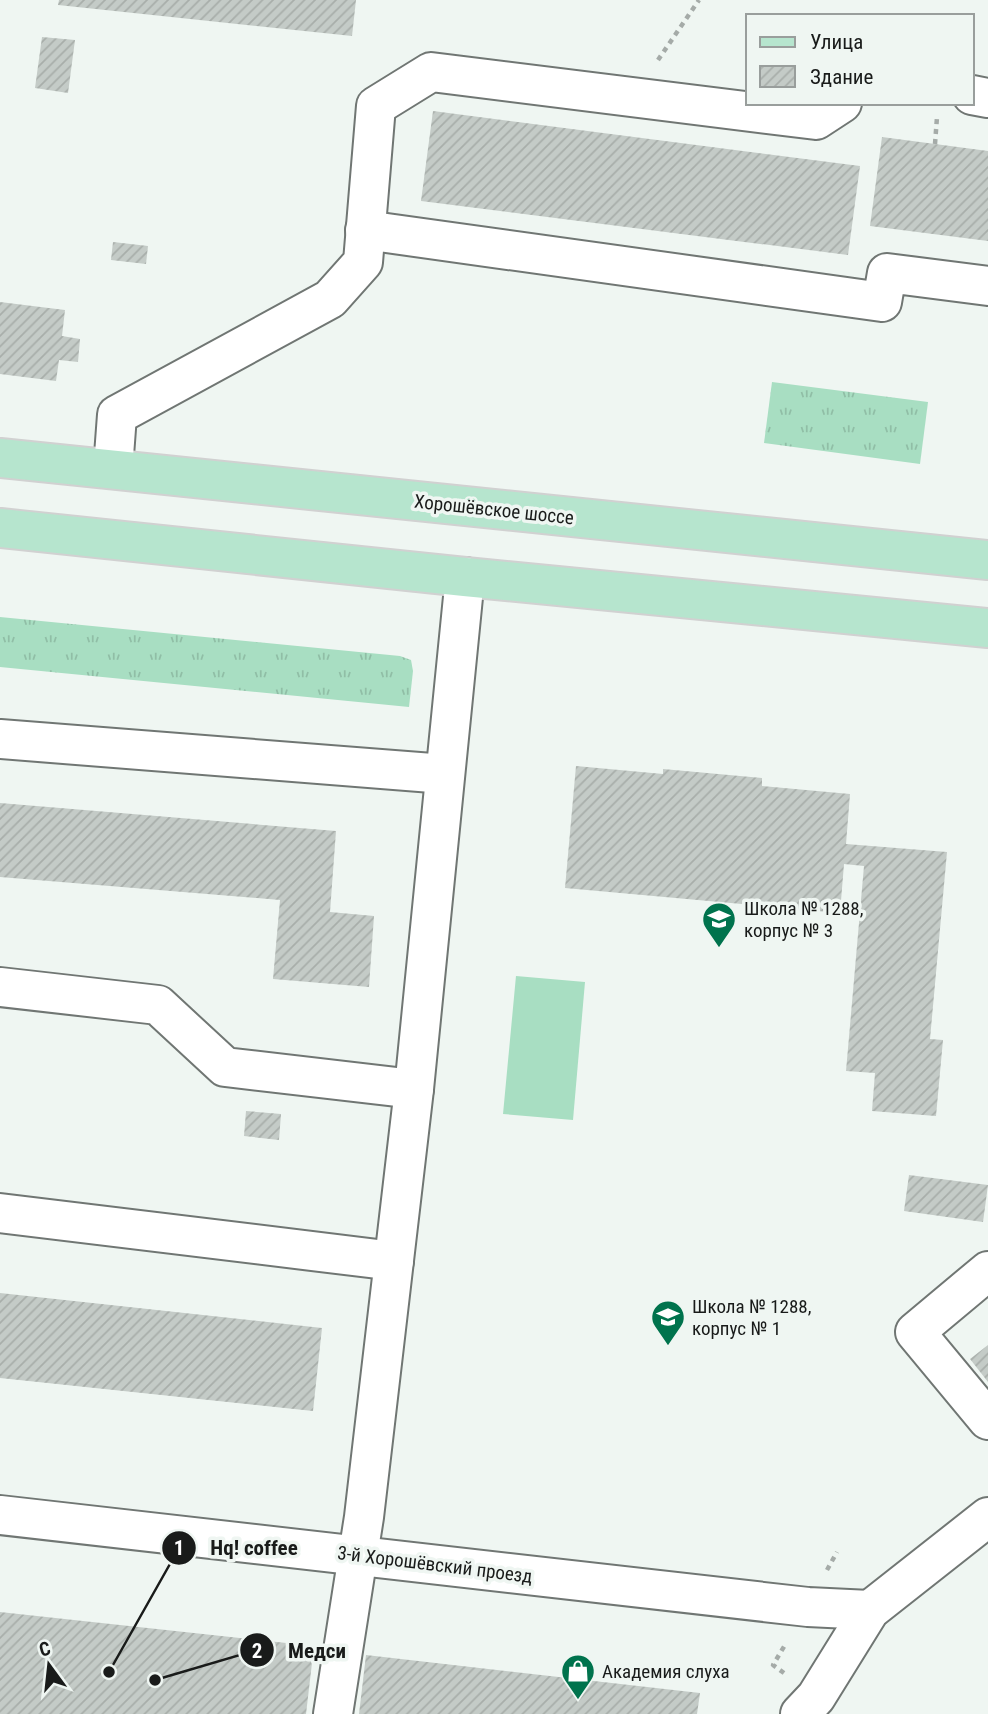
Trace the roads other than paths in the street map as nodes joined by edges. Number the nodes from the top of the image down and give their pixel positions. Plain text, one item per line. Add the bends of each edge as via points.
1 (839, 105) edge
2 (365, 230) junction
3 (988, 286) edge
4 (0, 458) edge
5 (113, 469) junction
6 (0, 527) edge
7 (988, 560) edge
8 (465, 577) junction
9 (988, 628) edge
10 (0, 739) edge
11 (445, 774) junction
12 (0, 987) edge
13 (414, 1089) junction
14 (0, 1213) edge
15 (394, 1261) junction
16 (988, 1271) edge
17 (988, 1420) edge
18 (0, 1515) edge
19 (988, 1517) edge
20 (359, 1555) junction
21 (870, 1611) junction
22 (333, 1714) edge
23 (800, 1714) edge

1 - 2 street via 816,120 431,72 376,106
2 - 3 street via 882,302 887,273
2 - 5 street via 363,262 330,299 117,415
4 - 5 main road, Хорошёвское шоссе
5 - 7 main road, Хорошёвское шоссе
6 - 8 main road
8 - 9 main road
8 - 11 street
10 - 11 street
11 - 13 street
12 - 13 street via 158,1005 225,1068
13 - 15 street
14 - 15 street
15 - 20 street
16 - 17 street via 915,1332
18 - 20 street, 3-й Хорошёвский проезд
19 - 21 street
20 - 21 street, 3-й Хорошёвский проезд
20 - 22 street
21 - 23 street via 816,1697

